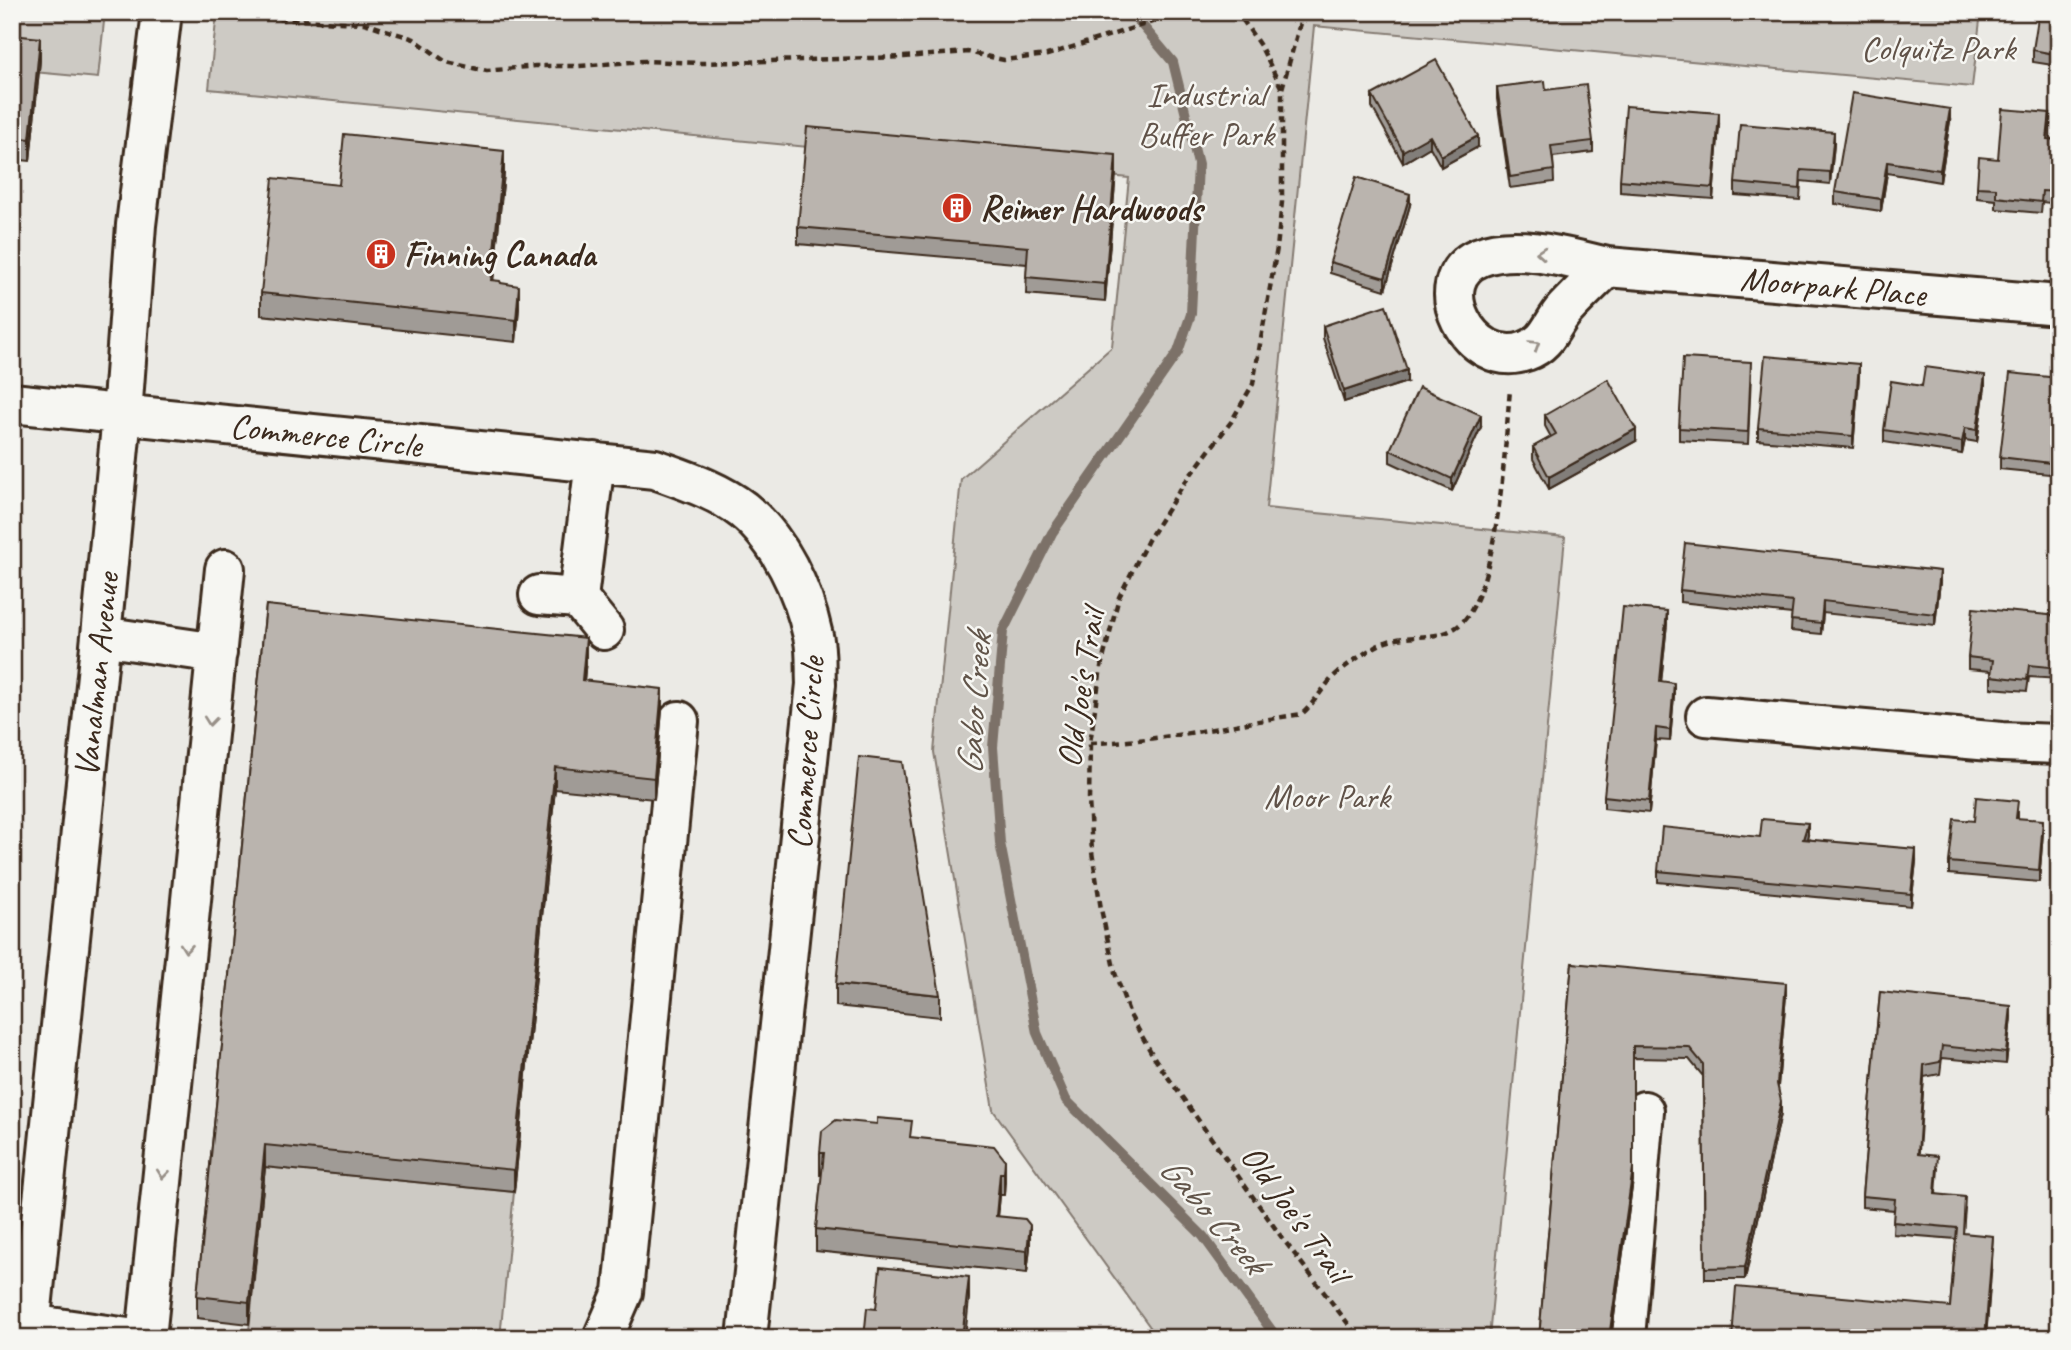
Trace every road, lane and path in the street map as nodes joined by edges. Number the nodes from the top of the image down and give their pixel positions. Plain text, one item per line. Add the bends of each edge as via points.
1 (162, 12) edge
2 (207, 12) edge
3 (1184, 12) edge
4 (1303, 12) edge
5 (1237, 13) edge
6 (1282, 89) junction
7 (1607, 267) junction
8 (2059, 305) edge
9 (1510, 353) junction
10 (12, 403) edge
11 (122, 415) junction
12 (595, 462) junction
13 (225, 569) dead end
14 (539, 595) dead end
15 (578, 598) junction
16 (604, 630) dead end
17 (101, 636) junction
18 (216, 653) junction
19 (1706, 716) dead end
20 (679, 721) dead end
21 (1090, 743) junction
22 (2059, 744) edge
23 (1644, 1111) dead end
24 (29, 1331) edge
25 (128, 1338) edge
26 (146, 1338) edge
27 (603, 1338) edge
28 (747, 1338) edge
29 (1359, 1338) edge
30 (1625, 1338) edge

1 - 11 street, Vanalman Avenue via 136,225
2 - 3 path via 364,23 414,39 446,62 487,71 644,61 968,52 1004,60 1047,55
4 - 6 path, Old Joe's Trail
5 - 6 path
6 - 21 path, Old Joe's Trail via 1282,202 1253,384 1231,422 1185,482 1119,597 1101,667
7 - 8 street, Moorpark Place
9 -> 7 street via 1525,352 1547,337 1562,312
7 -> 9 street, Moorpark Place via 1546,253 1480,257 1465,267 1455,285 1455,311 1469,335 1487,349
9 - 21 path via 1496,523 1484,580 1459,626 1439,636 1383,642 1334,676 1302,714 1175,735
10 - 11 street, Commerce Circle
11 - 12 street, Commerce Circle
11 - 17 street, Vanalman Avenue
12 - 15 street
12 - 28 street, Commerce Circle via 655,469 704,487 743,510 780,551 801,595 814,638 816,684
13 - 18 street
14 - 15 street
15 - 16 street
17 - 18 street
17 - 24 street, Vanalman Avenue
18 -> 26 street
19 - 22 street
20 - 27 street via 623,1293
21 - 29 path, Old Joe's Trail via 1089,800 1101,909 1130,1015 1155,1059 1256,1202
23 - 30 street
24 - 25 street

